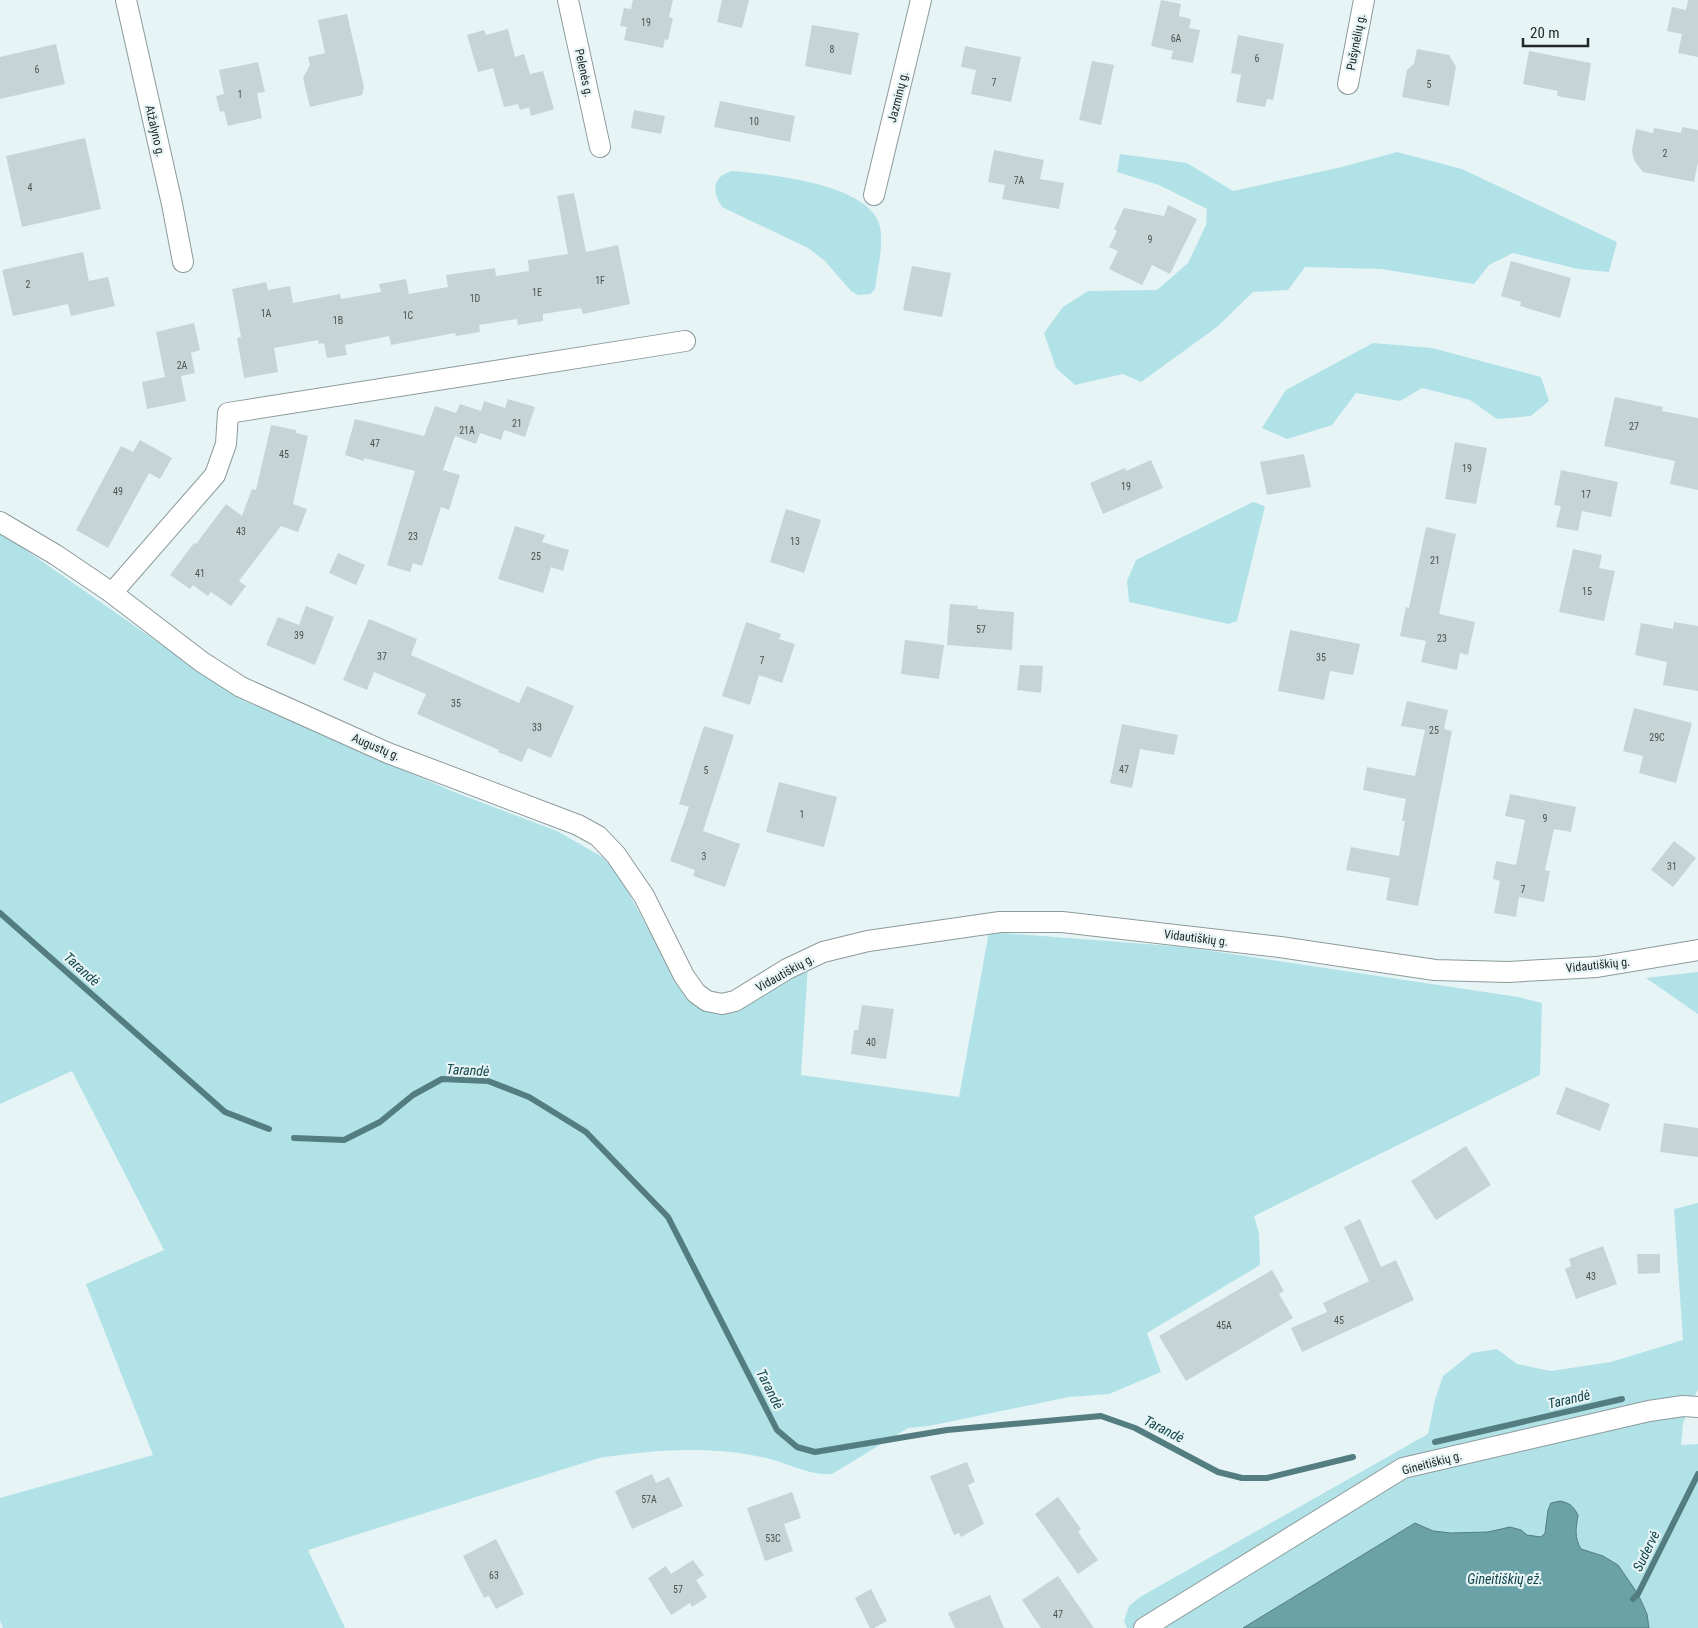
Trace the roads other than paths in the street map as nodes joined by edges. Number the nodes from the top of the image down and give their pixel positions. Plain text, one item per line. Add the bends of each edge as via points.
1 (126, 0) edge
2 (568, 0) edge
3 (922, 0) edge
4 (1364, 0) edge
5 (1348, 84) dead end
6 (600, 147) dead end
7 (874, 195) dead end
8 (183, 262) dead end
9 (685, 341) dead end
10 (0, 522) edge
11 (112, 593) junction
12 (1698, 950) edge
13 (707, 1001) joint
14 (1698, 1407) edge
15 (1144, 1628) edge

1 - 8 street, Atžalyno g.
2 - 6 street, Pelenės g.
3 - 7 street, Jazminų g.
4 - 5 street, Pušynėlių g.
9 - 11 street via 228,412 226,444 214,475
10 - 11 street, Augustų g.
11 - 13 street, Augustų g. via 202,662 241,687 388,753 598,836 616,855 644,896 684,976 696,993
12 - 13 street, Vidautiškių g. via 1597,968 1508,972 1435,970 1062,922 1000,922 868,940 823,952 787,969 735,1001 722,1004
14 - 15 street, Gineitiškių g. via 1650,1411 1403,1468

